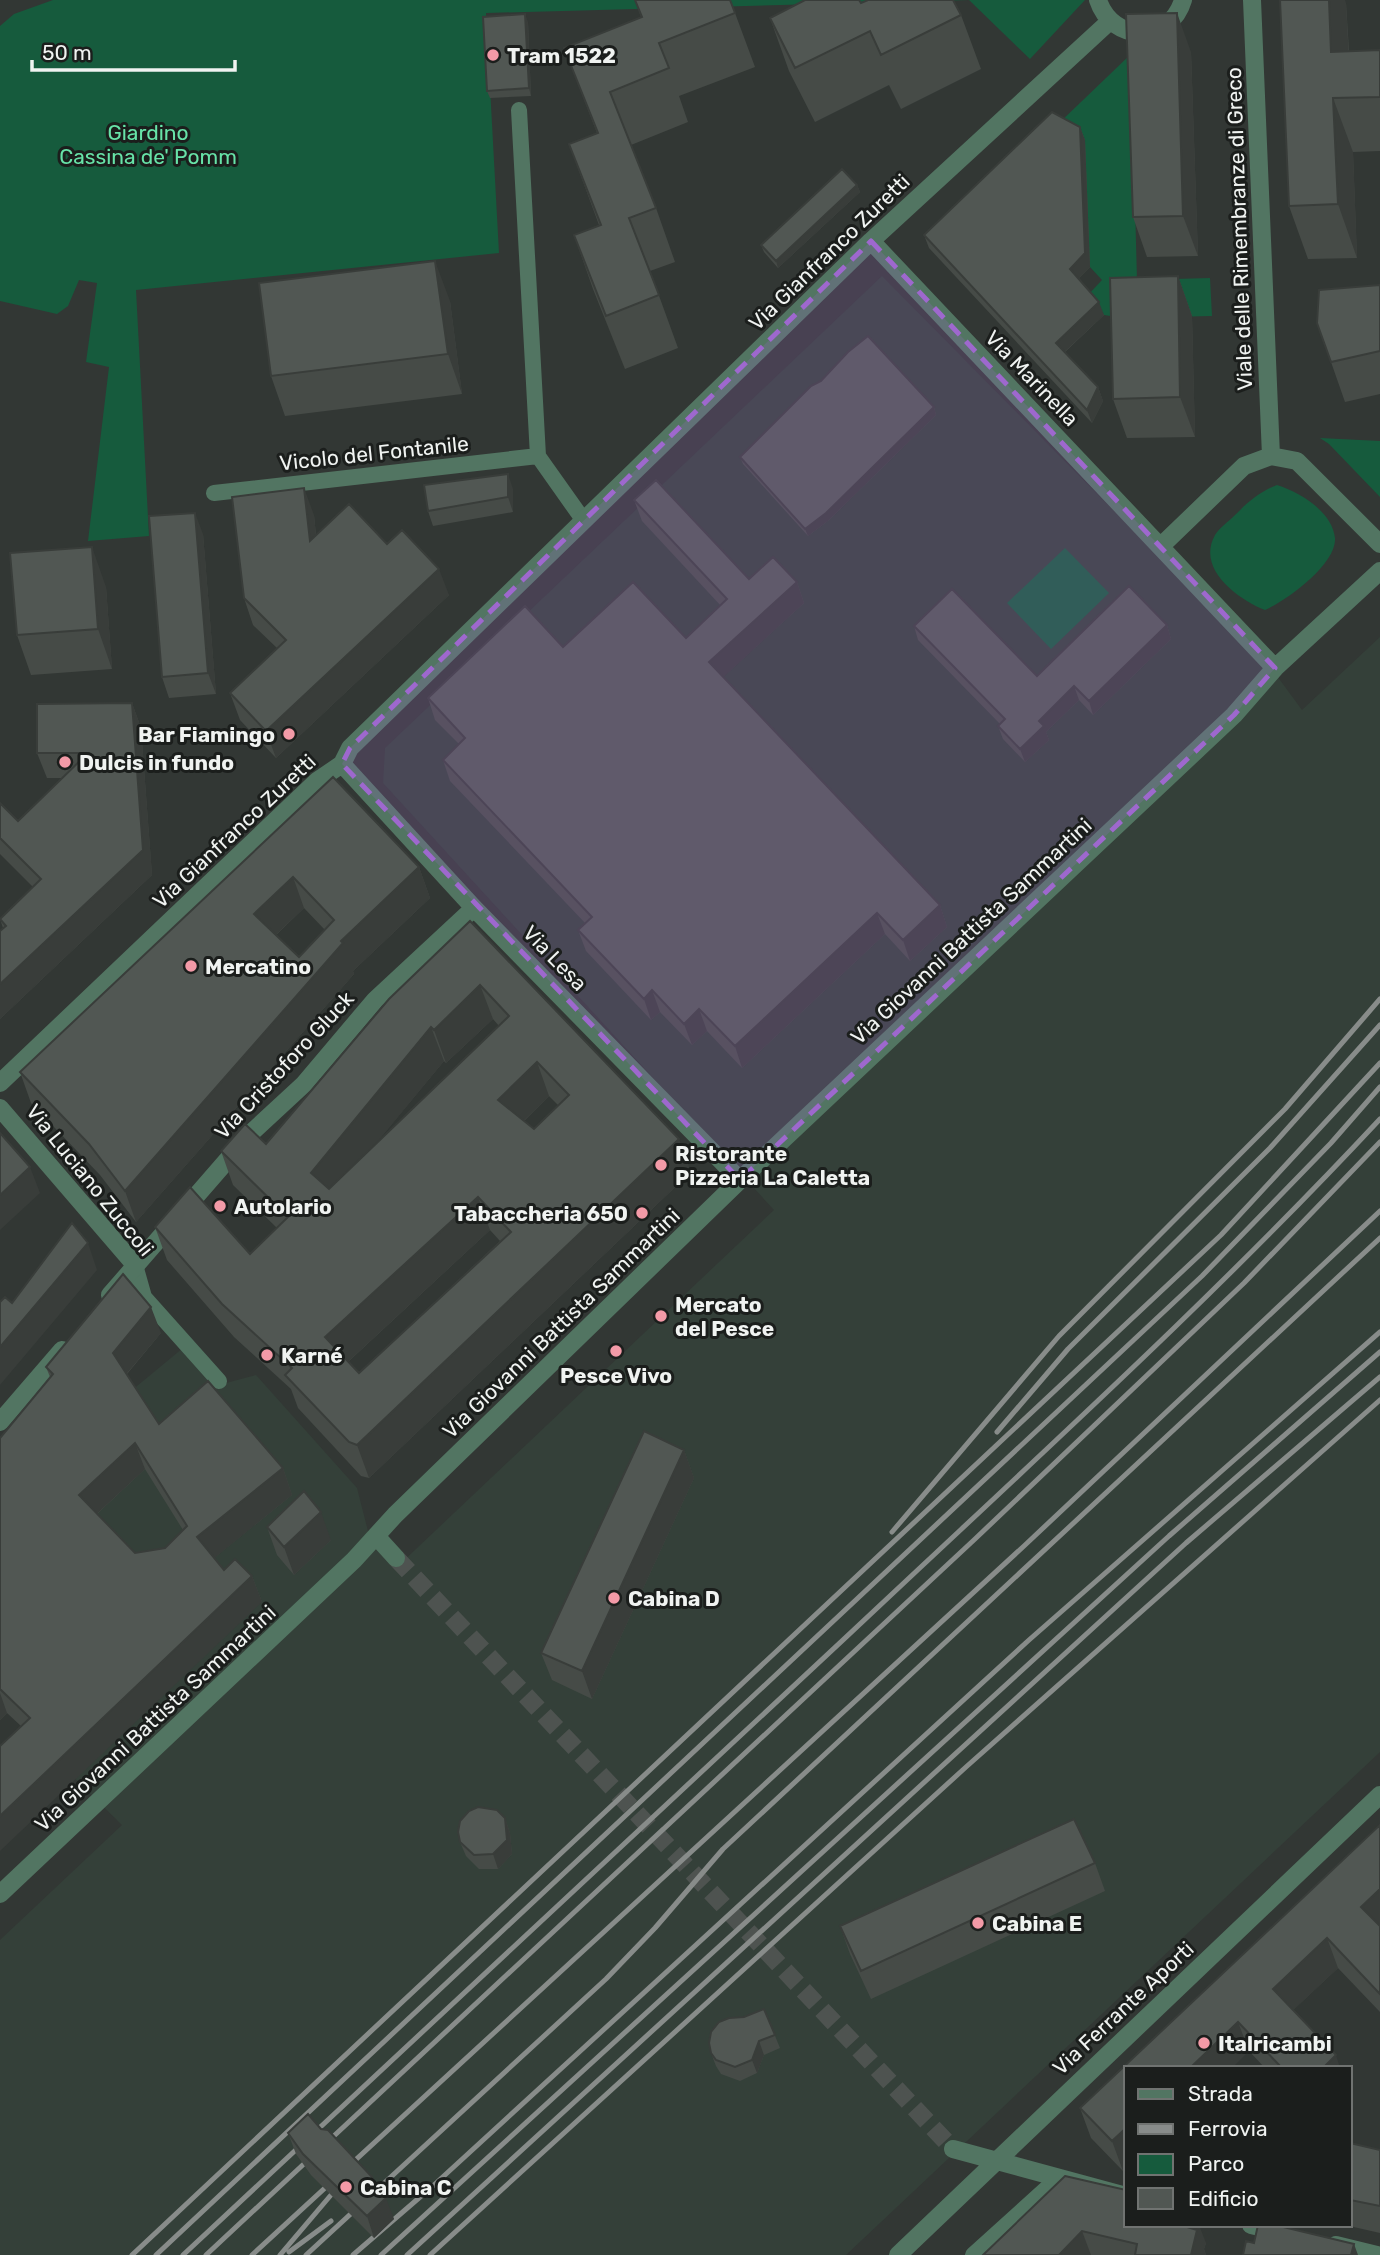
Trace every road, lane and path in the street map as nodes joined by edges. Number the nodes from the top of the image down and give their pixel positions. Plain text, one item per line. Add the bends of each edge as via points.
1 (1098, 0) edge
2 (1183, 0) edge
3 (1252, 0) edge
4 (1110, 21) junction
5 (519, 110) dead end
6 (871, 242) junction
7 (538, 456) junction
8 (1270, 456) junction
9 (214, 493) dead end
10 (584, 521) junction
11 (1380, 544) edge
12 (1161, 546) junction
13 (1380, 572) edge
14 (1275, 668) junction
15 (342, 764) junction
16 (474, 908) junction
17 (0, 1083) edge
18 (0, 1108) edge
19 (740, 1180) junction
20 (135, 1265) junction
21 (94, 1313) edge
22 (77, 1332) edge
23 (219, 1381) dead end
24 (0, 1422) edge
25 (376, 1536) junction
26 (396, 1558) tunnel mouth
27 (1380, 1795) edge
28 (0, 1895) edge
29 (953, 2149) tunnel mouth
30 (996, 2161) junction
31 (1057, 2179) junction
32 (1124, 2196) edge
33 (1259, 2227) edge
34 (900, 2254) edge
35 (973, 2255) edge
36 (1377, 2255) edge

1 - 4 street
2 - 4 street via 1172,21 1152,32 1130,32
3 - 8 street, Viale delle Rimembranze di Greco
4 - 6 street, Via Gianfranco Zuretti
5 - 7 lane
6 - 10 street, Via Gianfranco Zuretti
6 - 12 street, Via Marinella
7 - 9 lane, Vicolo del Fontanile
7 - 10 lane
8 - 11 street via 1297,461
8 - 12 street via 1244,466
10 - 15 street, Via Gianfranco Zuretti via 350,748
12 - 14 street, Via Marinella
13 - 14 street, Via Giovanni Battista Sammartini
14 - 19 street, Via Giovanni Battista Sammartini via 1234,715
15 - 16 street, Via Lesa
15 - 17 street, Via Gianfranco Zuretti via 317,781
16 - 19 street, Via Lesa
16 - 20 street, Via Cristoforo Gluck via 375,1000 304,1084 250,1134
18 - 20 street, Via Luciano Zuccoli
19 - 25 street, Via Giovanni Battista Sammartini
20 - 21 street, Via Cristoforo Gluck
20 - 23 lane, Via Luciano Zuccoli via 144,1297
22 - 24 street
25 - 26 street
25 - 28 street, Via Giovanni Battista Sammartini
27 - 30 street, Via Ferrante Aporti
29 - 30 street
30 - 31 street
30 - 34 street, Via Ferrante Aporti
31 - 32 street
31 - 35 lane
33 - 36 street

